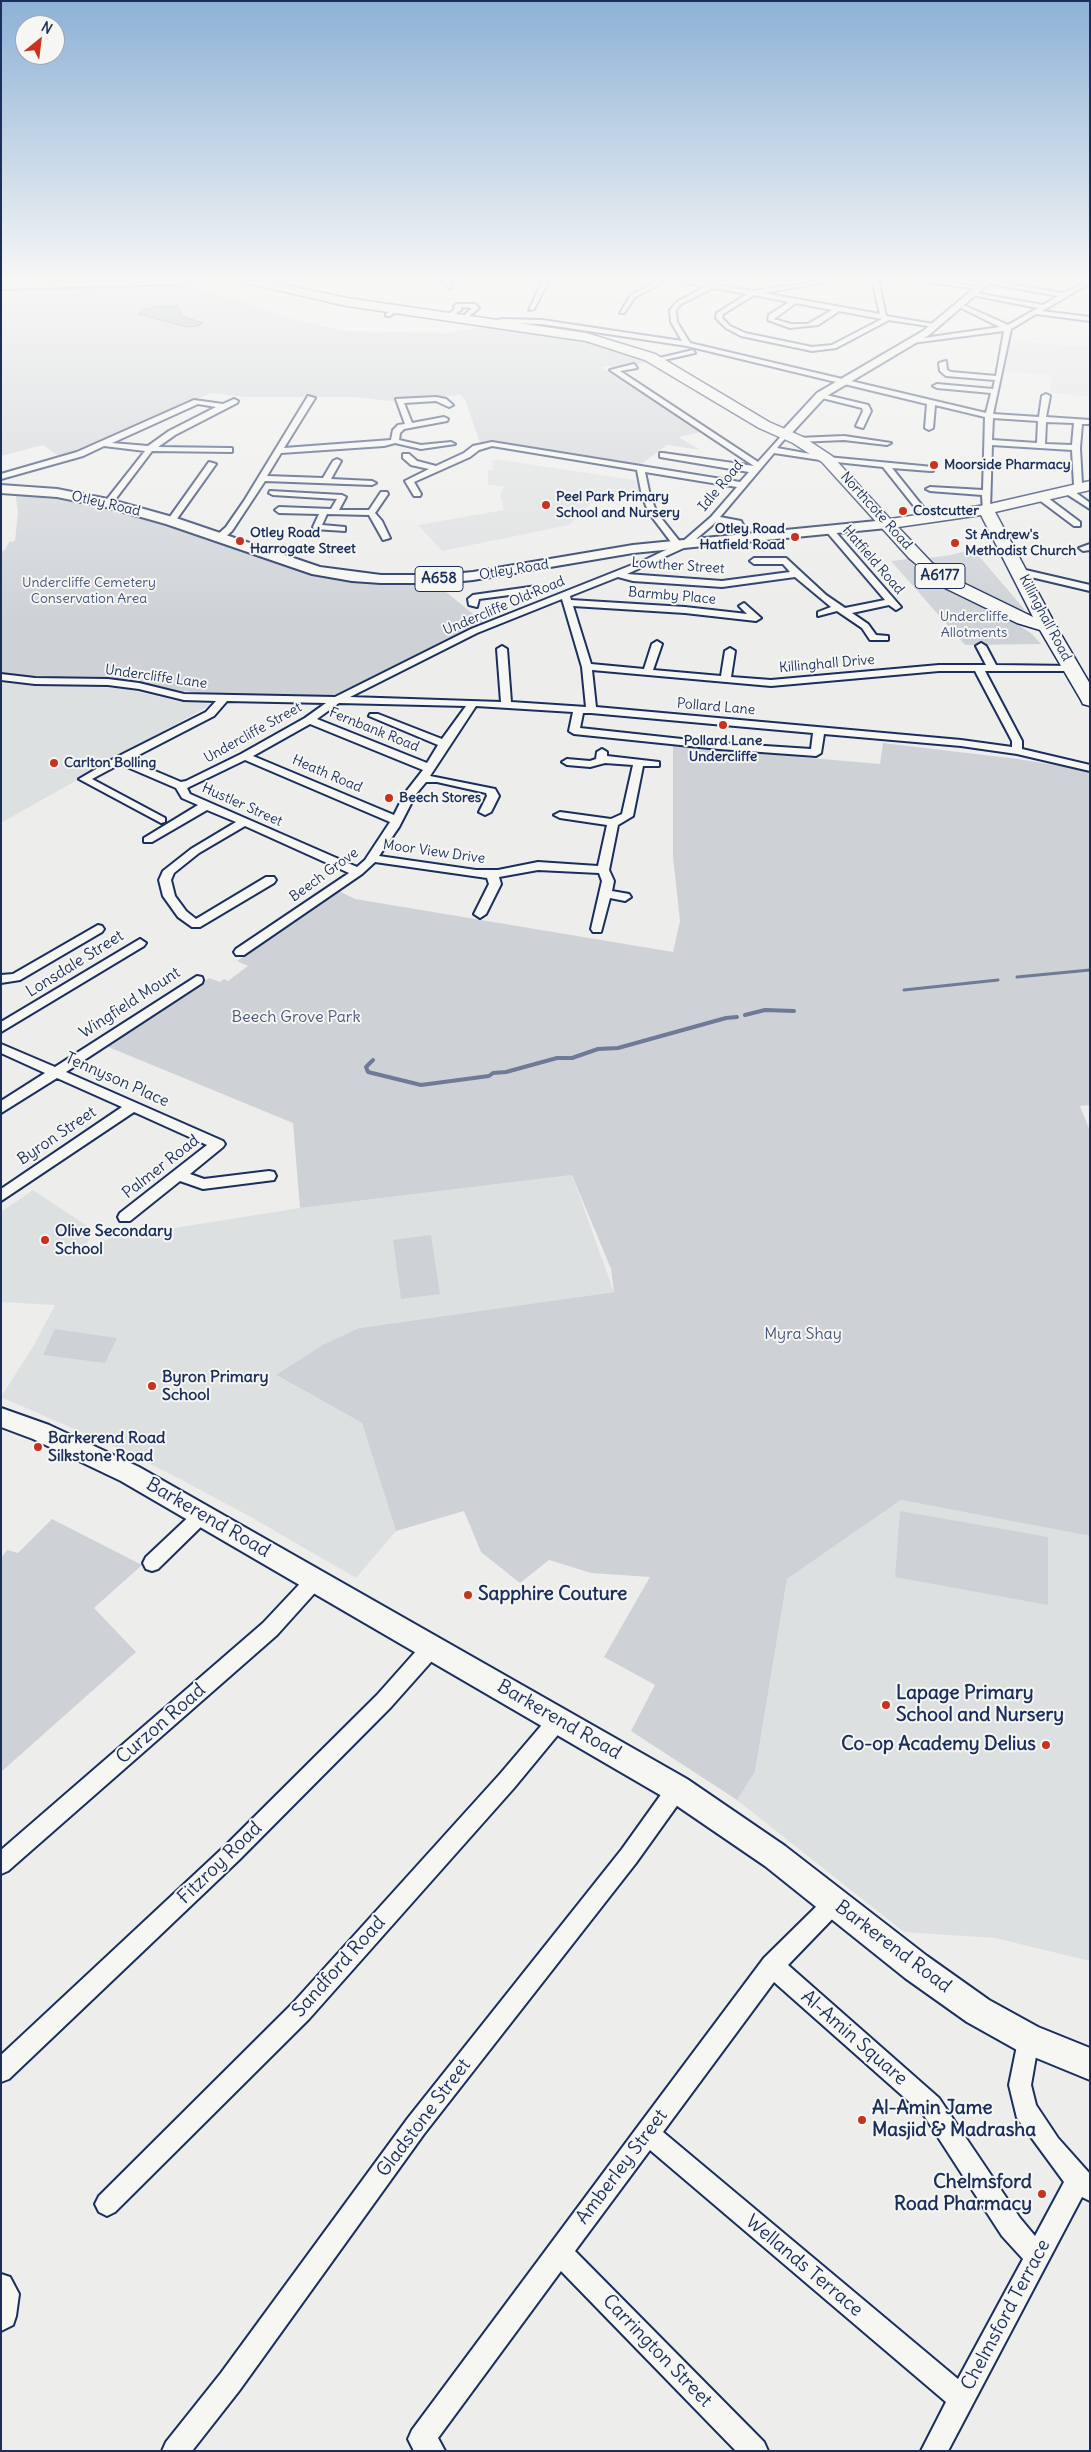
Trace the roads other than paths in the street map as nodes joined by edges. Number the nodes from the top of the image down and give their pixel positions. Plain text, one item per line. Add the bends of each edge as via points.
1 (650, 394) edge
2 (713, 394) edge
3 (897, 394) edge
4 (994, 394) edge
5 (821, 395) joint
6 (1046, 396) dead end
7 (311, 398) dead end
8 (234, 401) dead end
9 (930, 403) junction
10 (449, 405) dead end
11 (223, 406) junction
12 (989, 416) junction
13 (444, 419) dead end
14 (1042, 419) junction
15 (1078, 421) junction
16 (1090, 422) edge
17 (410, 424) junction
18 (860, 426) dead end
19 (929, 428) dead end
20 (791, 437) junction
21 (395, 441) junction
22 (989, 442) junction
23 (887, 443) dead end
24 (103, 444) junction
25 (451, 444) dead end
26 (1041, 446) junction
27 (1076, 448) junction
28 (150, 449) junction
29 (229, 450) dead end
30 (772, 450) junction
31 (280, 451) junction
32 (664, 455) dead end
33 (406, 456) dead end
34 (827, 459) junction
35 (337, 461) dead end
36 (212, 464) dead end
37 (886, 466) dead end
38 (434, 468) junction
39 (642, 468) junction
40 (757, 468) junction
41 (930, 469) dead end
42 (1, 477) edge
43 (262, 478) junction
44 (326, 481) junction
45 (350, 482) junction
46 (372, 483) dead end
47 (742, 485) junction
48 (1080, 488) edge
49 (1, 489) edge
50 (930, 489) dead end
51 (273, 493) dead end
52 (986, 493) junction
53 (384, 494) dead end
54 (417, 494) dead end
55 (342, 497) junction
56 (1041, 497) junction
57 (108, 503) junction
58 (1090, 507) edge
59 (279, 510) dead end
60 (986, 510) junction
61 (324, 512) junction
62 (334, 512) junction
63 (371, 513) junction
64 (928, 518) junction
65 (714, 519) junction
66 (171, 521) junction
67 (886, 524) junction
68 (1077, 524) dead end
69 (342, 529) dead end
70 (830, 531) junction
71 (219, 538) junction
72 (386, 538) dead end
73 (747, 539) junction
74 (682, 544) junction
75 (754, 561) dead end
76 (1021, 572) junction
77 (618, 574) junction
78 (796, 574) junction
79 (1090, 588) edge
80 (537, 589) dead end
81 (522, 590) junction
82 (566, 599) junction
83 (543, 603) junction
84 (474, 605) dead end
85 (744, 606) dead end
86 (842, 609) junction
87 (821, 614) dead end
88 (1047, 626) junction
89 (885, 638) dead end
90 (657, 644) dead end
91 (981, 646) dead end
92 (502, 649) dead end
93 (730, 651) dead end
94 (587, 667) junction
95 (992, 667) junction
96 (978, 668) junction
97 (1071, 668) junction
98 (648, 671) junction
99 (1, 677) edge
100 (726, 679) junction
101 (223, 700) junction
102 (338, 700) junction
103 (1090, 700) edge
104 (473, 703) junction
105 (506, 705) junction
106 (579, 709) junction
107 (592, 710) junction
108 (374, 716) dead end
109 (309, 720) junction
110 (819, 730) junction
111 (444, 744) junction
112 (1017, 751) junction
113 (245, 756) junction
114 (119, 760) junction
115 (567, 762) dead end
116 (639, 762) junction
117 (655, 764) dead end
118 (1090, 768) edge
119 (426, 774) junction
120 (180, 786) junction
121 (207, 805) junction
122 (485, 812) dead end
123 (560, 815) dead end
124 (162, 820) dead end
125 (396, 820) junction
126 (244, 822) junction
127 (613, 823) junction
128 (148, 840) dead end
129 (372, 858) junction
130 (603, 870) junction
131 (358, 872) junction
132 (492, 874) junction
133 (270, 880) dead end
134 (605, 894) junction
135 (625, 897) dead end
136 (472, 899) dead end
137 (486, 901) junction
138 (480, 914) dead end
139 (98, 929) dead end
140 (597, 929) dead end
141 (140, 943) dead end
142 (240, 952) dead end
143 (1, 979) edge
144 (198, 980) dead end
145 (1, 1028) edge
146 (1, 1048) edge
147 (56, 1072) junction
148 (133, 1106) junction
149 (1, 1108) edge
150 (218, 1144) joint
151 (179, 1175) junction
152 (269, 1176) dead end
153 (1, 1196) edge
154 (125, 1217) dead end
155 (1, 1417) edge
156 (203, 1514) junction
157 (152, 1563) dead end
158 (316, 1580) junction
159 (432, 1647) junction
160 (559, 1719) junction
161 (677, 1789) junction
162 (1, 1864) edge
163 (834, 1903) junction
164 (772, 1966) junction
165 (1028, 2039) junction
166 (1090, 2064) edge
167 (1, 2071) edge
168 (647, 2133) junction
169 (1084, 2184) edge
170 (106, 2204) dead end
171 (560, 2252) junction
172 (1038, 2258) junction
173 (4, 2290) edge
174 (1, 2319) edge
175 (962, 2399) junction
176 (427, 2445) edge
177 (175, 2451) edge
178 (755, 2451) edge
179 (934, 2451) edge

1 - 40 street
2 - 20 highway, A6177
3 - 9 street
4 - 12 street
5 - 18 street via 865,407 867,412
5 - 20 street, Idle Road
6 - 14 street
7 - 31 street
8 - 11 street
9 - 12 street
9 - 19 street
10 - 17 street via 436,399 399,402
11 - 24 street via 197,402
11 - 28 street via 165,437
12 - 14 street
12 - 22 street
13 - 17 street
14 - 15 street
14 - 26 street
15 - 16 street
15 - 27 street via 1080,437
17 - 21 street via 397,430
20 - 23 street
20 - 30 street, Idle Road
20 - 34 highway, Northcote Road / A6177
21 - 25 street via 420,447
21 - 31 street via 372,446
22 - 26 street
22 - 52 street
24 - 28 street
24 - 42 street
26 - 27 street
27 - 48 street
28 - 29 street
28 - 57 street
30 - 34 street
30 - 40 street, Idle Road
31 - 43 street
32 - 40 street
33 - 38 street via 414,463
34 - 41 street
34 - 67 highway, Northcote Road / A6177
35 - 44 street
36 - 66 street
37 - 64 street
38 - 39 street via 492,444
38 - 54 street via 409,481
39 - 47 street
39 - 74 street via 646,496 654,513
40 - 47 street, Idle Road
43 - 44 street
43 - 71 street via 229,529
44 - 45 street
45 - 46 street
45 - 55 street
47 - 65 street, Idle Road
48 - 56 highway, A658
48 - 58 street
49 - 57 main road, Otley Road / A658 via 57,493
50 - 52 street
51 - 55 street
52 - 60 street
53 - 63 street
55 - 62 street
56 - 60 highway, A658
56 - 68 street
57 - 66 main road, Otley Road / A658
59 - 61 street
60 - 64 highway, A658
60 - 76 highway, Killinghall Road
61 - 62 street
61 - 69 street via 317,527
62 - 63 street
63 - 72 street
64 - 67 highway, A658
65 - 73 street via 738,523
65 - 74 street, Idle Road
66 - 71 main road, Otley Road / A658
67 - 70 main road, Otley Road / A658
67 - 88 highway, Northcote Road / A6177 via 926,566 951,584 1023,619
70 - 73 main road, Otley Road / A658
70 - 86 street, Hatfield Road via 894,605
71 - 74 main road, Otley Road / A658 via 317,571 352,577 418,580 502,573 633,549
73 - 74 main road, Otley Road / A658
74 - 77 street, Undercliffe Old Road
75 - 78 street via 786,561
76 - 79 street
76 - 88 highway, Killinghall Road
77 - 78 street, Lowther Street via 633,578 722,584
77 - 82 street, Undercliffe Old Road
78 - 86 street
80 - 81 street
81 - 83 street
81 - 84 street via 476,597
82 - 83 street, Undercliffe Old Road
82 - 85 street, Barmby Place via 756,618
82 - 94 street
83 - 102 street, Undercliffe Old Road via 474,631
86 - 87 street
86 - 89 street via 865,626 873,638
88 - 97 highway, Killinghall Road
90 - 98 street
91 - 95 street
92 - 105 street
93 - 100 street
94 - 98 street, Killinghall Drive
94 - 107 street
95 - 96 street, Killinghall Drive
95 - 97 street, Killinghall Drive
96 - 100 street, Killinghall Drive via 939,668 771,683
96 - 112 street via 1017,741
97 - 103 highway, Killinghall Road
98 - 100 street, Killinghall Drive
99 - 101 street, Undercliffe Lane via 108,682 184,697
101 - 102 street, Undercliffe Lane
101 - 114 street via 210,714
102 - 104 street, Pollard Lane
102 - 109 street, Undercliffe Street
104 - 105 street, Pollard Lane
104 - 111 street, Beech Grove
105 - 106 street, Pollard Lane
106 - 107 street, Pollard Lane
106 - 110 street via 574,731 719,746 816,753
107 - 110 street, Pollard Lane
108 - 111 street
109 - 113 street, Undercliffe Street
109 - 119 street, Fernbank Road
110 - 112 street, Pollard Lane
111 - 119 street, Beech Grove
112 - 118 street, Pollard Lane
113 - 120 street, Undercliffe Street
113 - 125 street, Heath Road
114 - 120 street, Hustler Street
114 - 124 street via 84,779
115 - 116 street via 590,764 602,755
116 - 117 street
116 - 127 street via 627,816
119 - 122 street, Fernbank Road via 492,791
119 - 125 street, Beech Grove
120 - 121 street, Hustler Street via 186,796
121 - 126 street, Hustler Street
121 - 128 street
123 - 127 street
125 - 129 street, Beech Grove
126 - 131 street, Hustler Street
126 - 133 street via 195,851 169,871 165,880 169,896 182,914 196,924
127 - 130 street
129 - 131 street, Beech Grove
129 - 132 street, Moor View Drive via 464,874
130 - 132 street, Moor View Drive via 538,866
130 - 134 street via 608,881
131 - 142 street, Beech Grove
132 - 137 street, Moor View Drive via 495,884
134 - 135 street
134 - 140 street
136 - 137 street
137 - 138 street, Moor View Drive
139 - 143 street via 16,977
141 - 145 street, Lonsdale Street
144 - 147 street, Wingfield Mount
146 - 147 street, Tennyson Place
147 - 148 street, Tennyson Place
147 - 149 street, Wingfield Mount
148 - 150 street, Tennyson Place
148 - 153 street, Byron Street
150 - 151 street, Palmer Road
151 - 152 street via 203,1184
151 - 154 street, Palmer Road
155 - 156 street, Barkerend Road via 130,1474
156 - 157 street
156 - 158 street, Barkerend Road
158 - 159 street, Barkerend Road
158 - 162 street, Curzon Road via 270,1629
159 - 160 street, Barkerend Road
159 - 167 street, Fitzroy Road via 384,1701 232,1852
160 - 161 street, Barkerend Road
160 - 170 street, Sandford Road via 301,2011
161 - 163 street, Barkerend Road via 775,1856
161 - 177 street, Gladstone Street via 629,1856 416,2126 230,2382
163 - 164 street, Amberley Street
163 - 165 street, Barkerend Road via 964,2001
164 - 168 street, Amberley Street
164 - 172 street, Al-Amin Square via 931,2106 1011,2227
165 - 166 street, Barkerend Road
165 - 169 street via 1020,2085 1025,2110
168 - 171 street, Amberley Street
168 - 175 street, Wellands Terrace
169 - 172 street, Chelmsford Terrace
171 - 176 street, Amberley Street via 486,2354
171 - 178 street, Carrington Street
172 - 175 street, Chelmsford Terrace
173 - 174 street
175 - 179 street, Chelmsford Terrace

